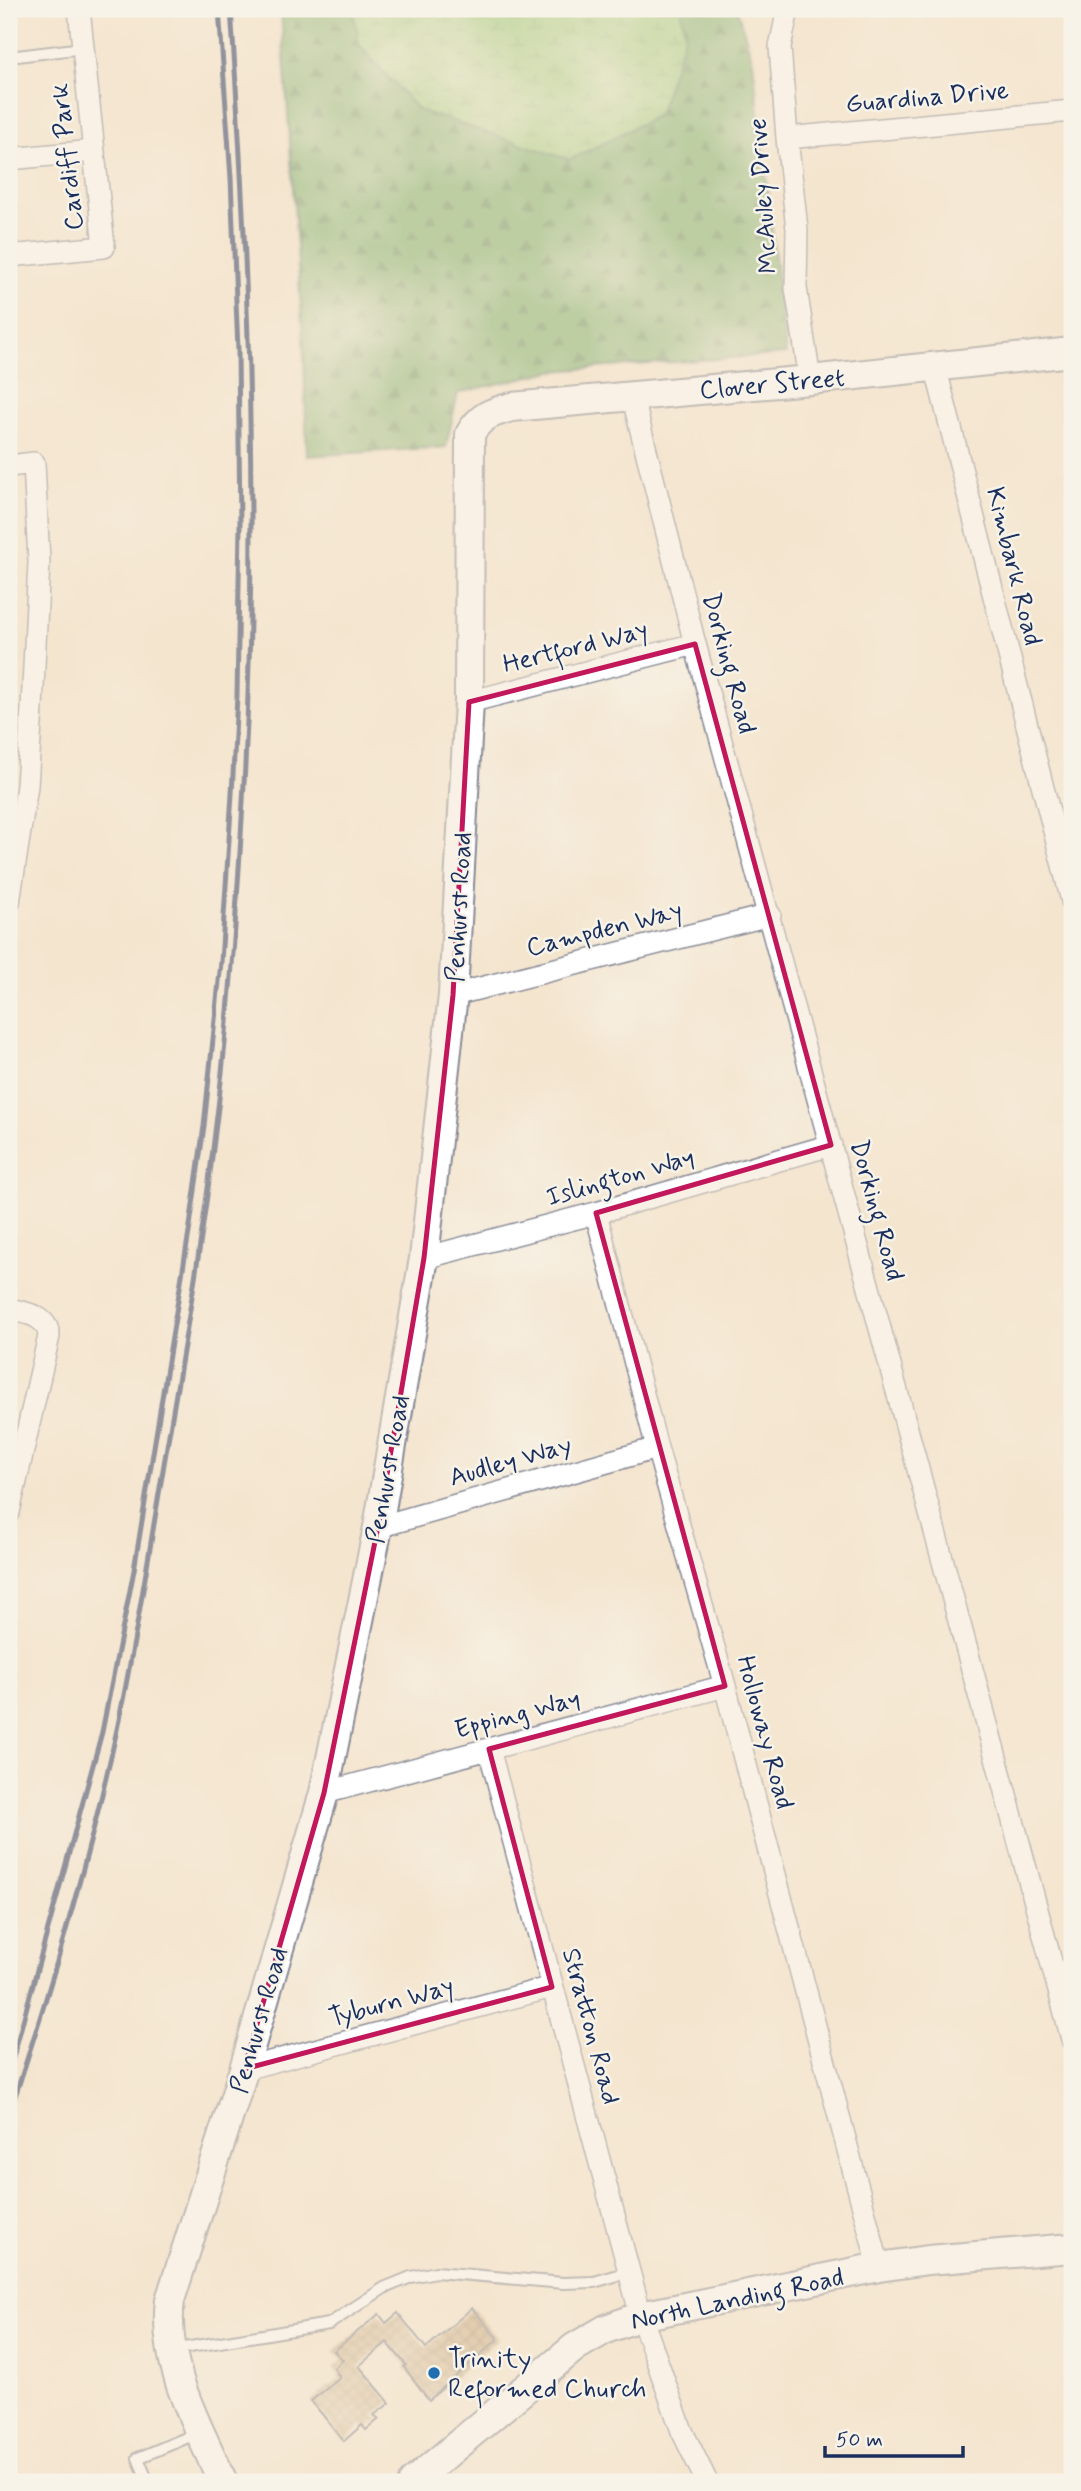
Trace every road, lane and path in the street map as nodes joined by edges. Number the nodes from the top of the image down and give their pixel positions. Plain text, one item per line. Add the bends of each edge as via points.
1 (79, 9) edge
2 (789, 9) edge
3 (83, 48) junction
4 (9, 57) edge
5 (1072, 111) edge
6 (787, 138) junction
7 (93, 151) junction
8 (9, 159) edge
9 (9, 256) edge
10 (1072, 352) edge
11 (935, 366) junction
12 (810, 380) junction
13 (632, 396) junction
14 (476, 423) joint
15 (9, 466) edge
16 (695, 644) junction
17 (469, 702) junction
18 (1072, 901) edge
19 (9, 902) edge
20 (769, 915) junction
21 (453, 995) junction
22 (831, 1145) junction
23 (596, 1213) junction
24 (424, 1258) junction
25 (9, 1309) edge
26 (657, 1448) junction
27 (9, 1513) edge
28 (378, 1527) junction
29 (725, 1686) junction
30 (489, 1749) junction
31 (324, 1793) junction
32 (552, 1987) junction
33 (1072, 2039) edge
34 (244, 2069) junction
35 (1072, 2248) edge
36 (879, 2267) junction
37 (629, 2272) junction
38 (641, 2316) junction
39 (172, 2350) junction
40 (200, 2432) junction
41 (148, 2482) edge
42 (223, 2482) edge
43 (413, 2482) edge
44 (707, 2482) edge

1 - 3 street, Cardiff Park
2 - 6 street, McAuley Drive via 780,47
3 - 4 lane
3 - 7 street, Cardiff Park
5 - 6 street, Guardina Drive
6 - 12 street, McAuley Drive via 797,229 796,288
7 - 8 street
7 - 9 street, Cardiff Park via 104,247
10 - 11 street, Clover Street
11 - 12 street, Clover Street
11 - 18 street, Kimbark Road
12 - 13 street, Clover Street
13 - 14 street, Clover Street via 512,408 495,411
13 - 16 street, Dorking Road
14 - 17 street, Penhurst Road via 469,449
15 - 19 street via 34,463 39,562 27,786
16 - 17 street, Hertford Way
16 - 20 street, Dorking Road
17 - 21 street, Penhurst Road
20 - 21 street, Campden Way
20 - 22 street, Dorking Road
21 - 24 street, Penhurst Road
22 - 23 street, Islington Way
22 - 33 street, Dorking Road
23 - 24 street, Islington Way
23 - 26 street, Holloway Road
24 - 28 street, Penhurst Road
25 - 27 street via 36,1316 46,1324 49,1336
26 - 28 street, Audley Way
26 - 29 street, Holloway Road
28 - 31 street, Penhurst Road
29 - 30 street, Epping Way
29 - 36 street, Holloway Road
30 - 31 street, Epping Way
30 - 32 street, Stratton Road
31 - 34 street, Penhurst Road
32 - 34 street, Tyburn Way
32 - 37 street, Stratton Road
34 - 39 street, Penhurst Road via 170,2300
35 - 36 street, North Landing Road
36 - 38 street, North Landing Road
37 - 38 street, Stratton Road
37 - 39 lane via 594,2282 563,2283 436,2272 384,2288 329,2324
38 - 43 street, North Landing Road via 575,2347
38 - 44 street, Stratton Road via 681,2431
39 - 40 street, Penhurst Road
40 - 41 lane via 138,2458
40 - 42 street, Penhurst Road

